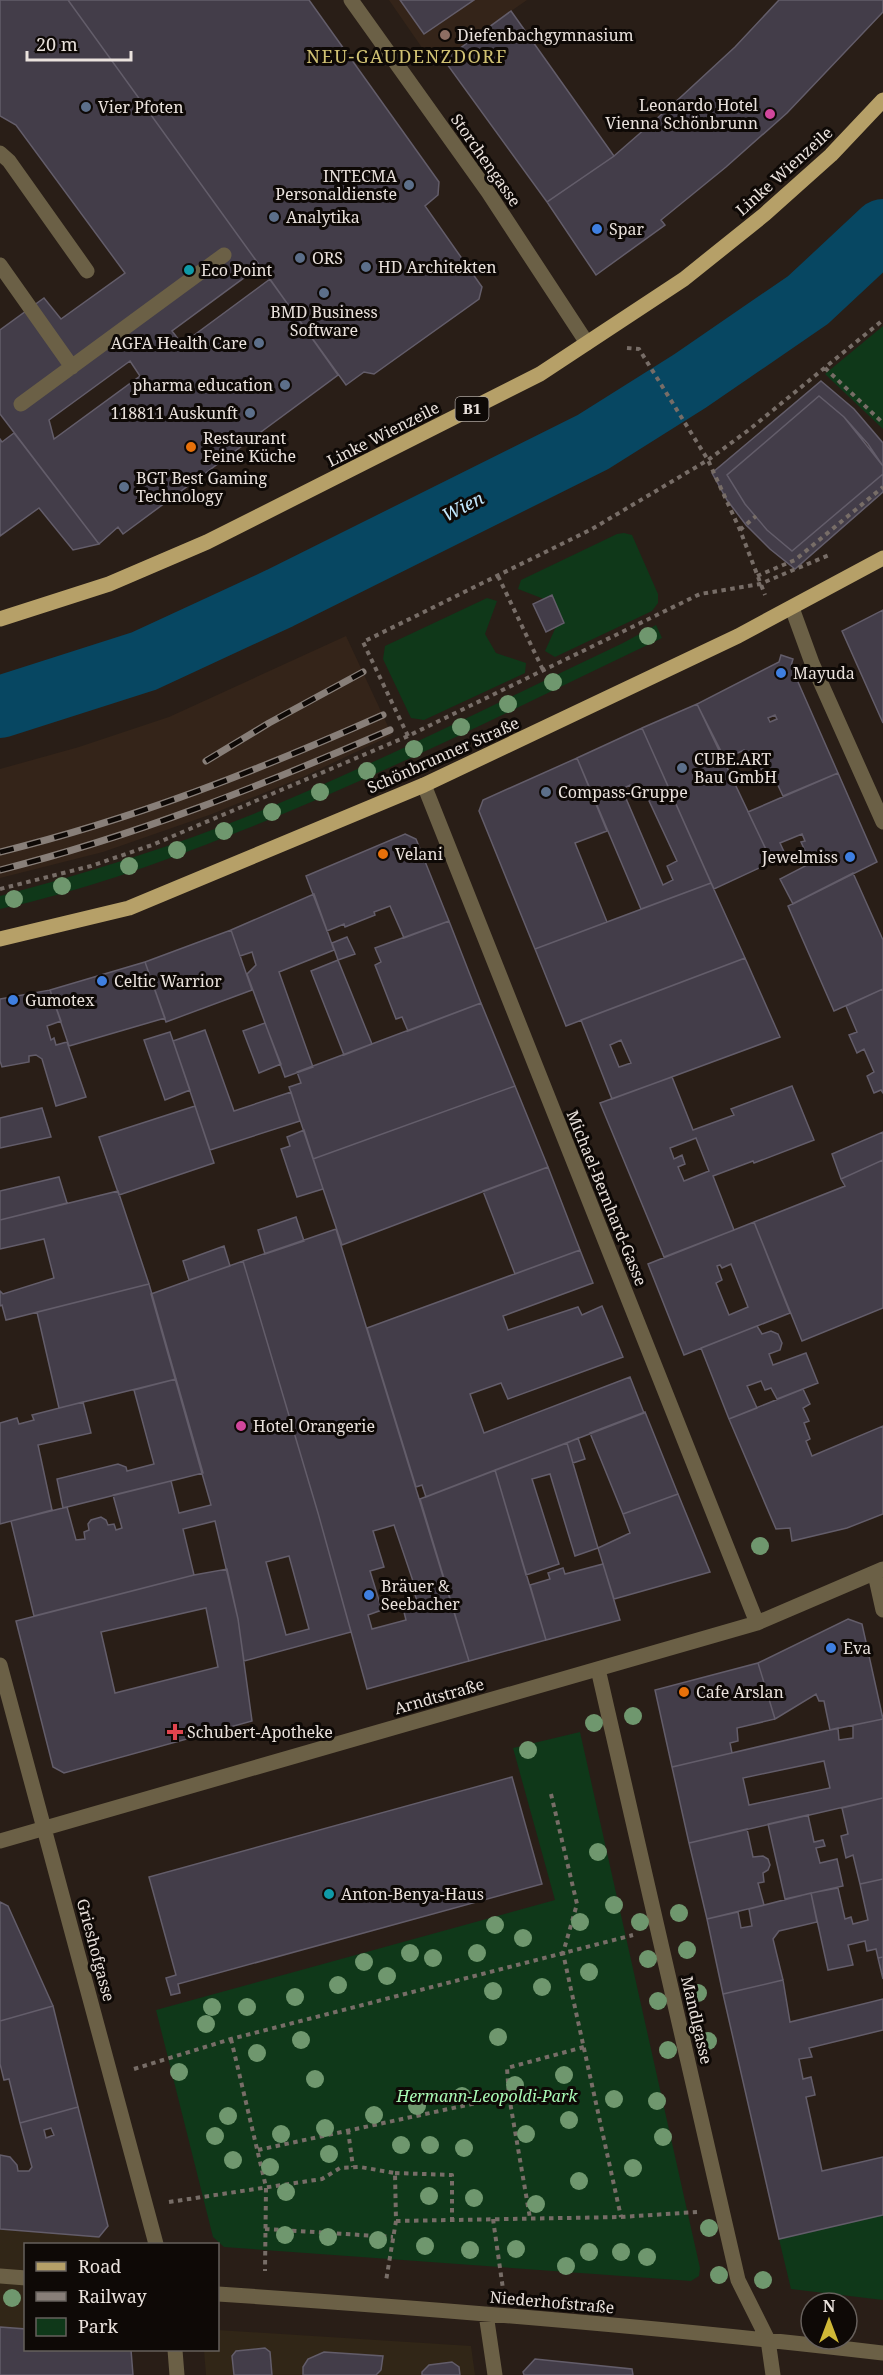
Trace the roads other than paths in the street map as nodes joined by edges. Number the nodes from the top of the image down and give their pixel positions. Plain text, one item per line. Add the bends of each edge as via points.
1 (351, 0) edge
2 (883, 100) edge
3 (0, 153) edge
4 (224, 255) dead end
5 (0, 265) edge
6 (87, 271) dead end
7 (587, 343) junction
8 (72, 367) junction
9 (21, 404) dead end
10 (883, 558) edge
11 (792, 608) junction
12 (0, 619) edge
13 (424, 785) junction
14 (883, 822) edge
15 (0, 939) edge
16 (879, 1571) edge
17 (883, 1610) edge
18 (756, 1623) junction
19 (0, 1665) edge
20 (598, 1669) junction
21 (45, 1828) junction
22 (0, 1841) edge
23 (156, 2243) edge
24 (0, 2276) edge
25 (24, 2278) edge
26 (219, 2295) edge
27 (486, 2314) junction
28 (768, 2340) junction
29 (175, 2351) edge
30 (883, 2353) edge
31 (177, 2375) edge
32 (495, 2375) edge
33 (773, 2375) edge

1 - 7 street, Storchengasse via 488,192
2 - 7 main road, Linke Wienzeile / B1 via 831,155 765,214 684,279
3 - 6 street
4 - 8 street
5 - 8 street
7 - 12 main road, Linke Wienzeile / B1 via 540,374 207,542 109,584
8 - 9 street
10 - 11 main road, Schönbrunner Straße
11 - 13 main road, Schönbrunner Straße
11 - 14 street via 812,663
13 - 15 main road, Schönbrunner Straße via 129,908
13 - 18 street, Michael-Bernhard-Gasse
16 - 17 street
16 - 18 street, Arndtstraße
18 - 20 street, Arndtstraße
19 - 21 street, Grieshofgasse
20 - 21 street, Arndtstraße
20 - 28 street, Mandlgasse via 738,2280
21 - 22 street, Arndtstraße
21 - 23 street, Grieshofgasse
24 - 25 street
26 - 27 street, Niederhofstraße
27 - 28 street, Niederhofstraße
27 - 32 street
28 - 30 street, Niederhofstraße
28 - 33 street, Mandlgasse
29 - 31 street

